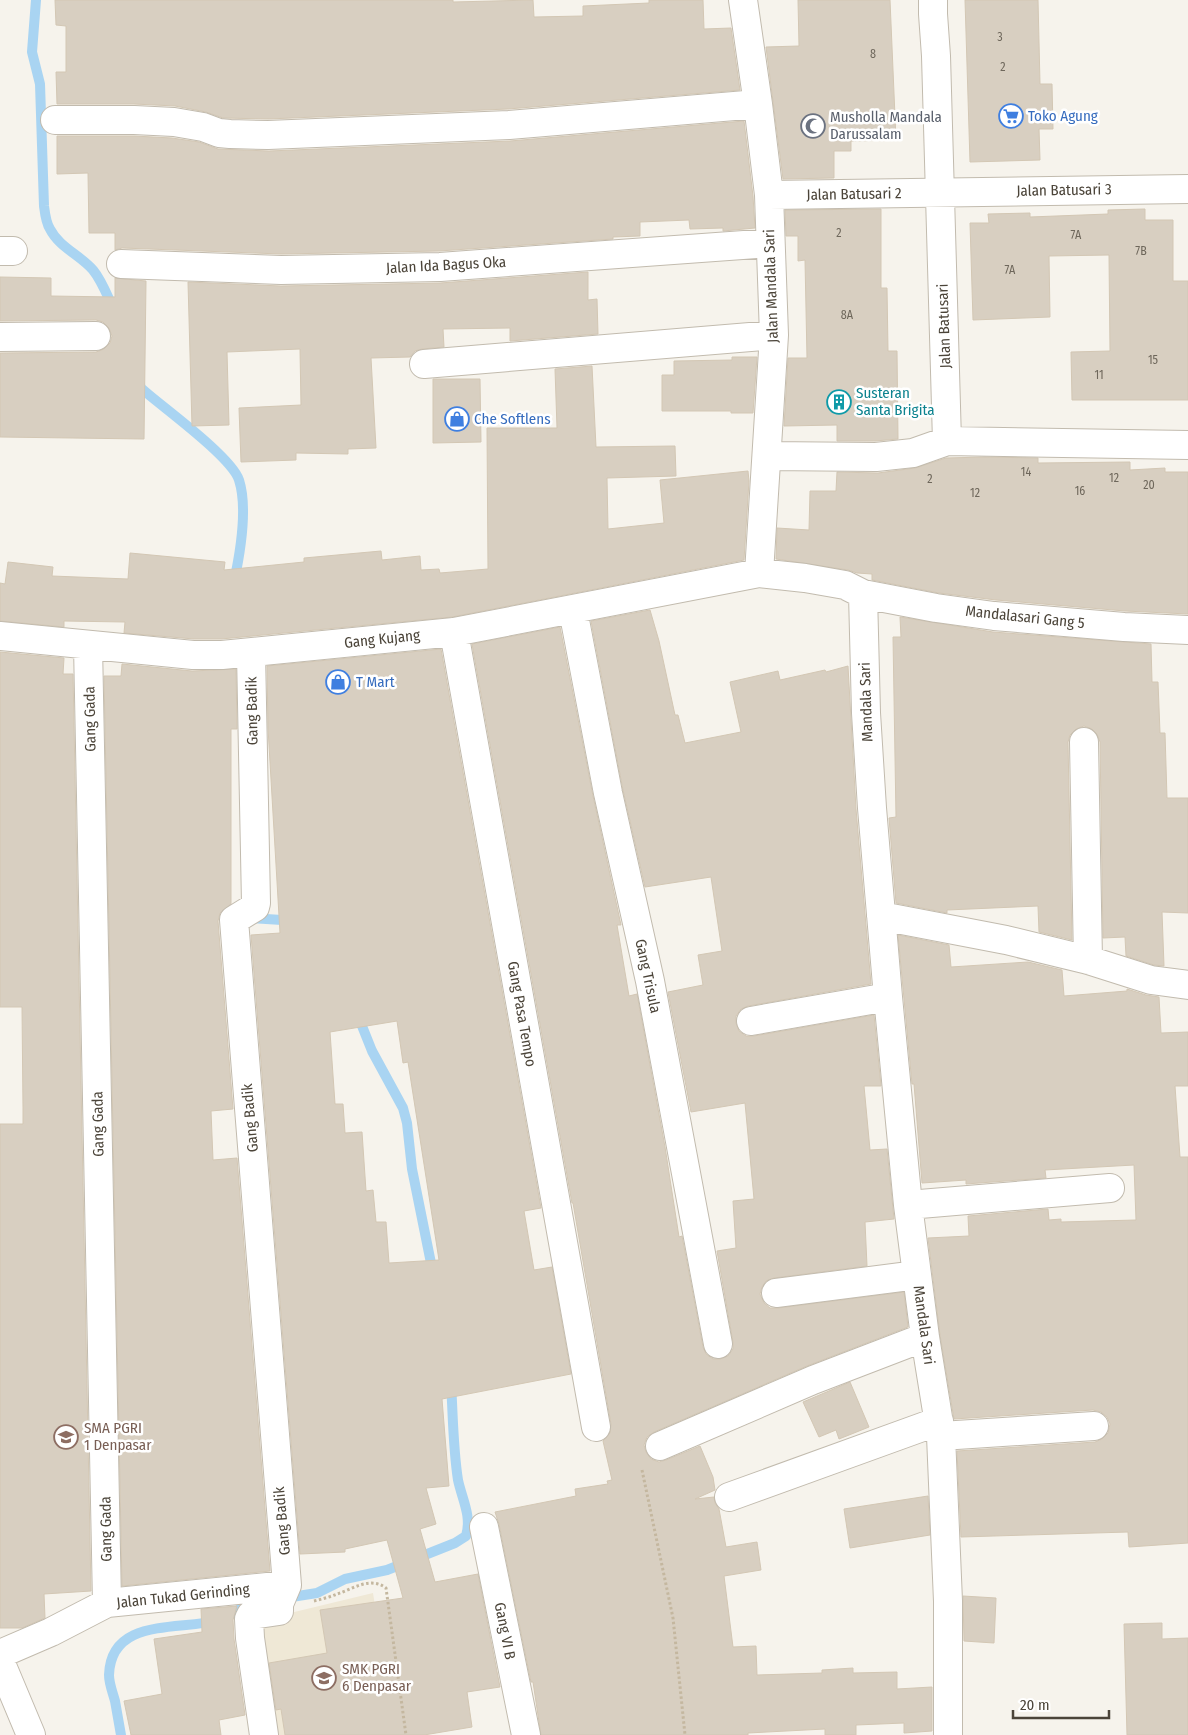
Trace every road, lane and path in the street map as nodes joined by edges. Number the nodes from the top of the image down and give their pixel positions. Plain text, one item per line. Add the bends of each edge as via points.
1 (743, 0) edge
2 (933, 0) edge
3 (758, 104) junction
4 (54, 120) dead end
5 (1188, 189) edge
6 (940, 192) junction
7 (769, 195) junction
8 (770, 244) junction
9 (121, 264) dead end
10 (774, 335) junction
11 (96, 336) dead end
12 (0, 337) edge
13 (424, 364) dead end
14 (947, 440) junction
15 (1188, 445) edge
16 (767, 456) junction
17 (759, 573) junction
18 (863, 594) junction
19 (573, 610) junction
20 (1188, 630) edge
21 (454, 632) junction
22 (0, 636) edge
23 (88, 645) junction
24 (251, 653) junction
25 (1084, 742) dead end
26 (881, 916) junction
27 (1088, 960) junction
28 (1188, 985) edge
29 (888, 997) junction
30 (751, 1020) dead end
31 (1110, 1188) dead end
32 (908, 1204) junction
33 (917, 1275) junction
34 (776, 1293) dead end
35 (925, 1337) junction
36 (718, 1344) dead end
37 (1094, 1426) dead end
38 (596, 1427) dead end
39 (940, 1429) junction
40 (660, 1446) joint
41 (729, 1496) dead end
42 (484, 1527) dead end
43 (282, 1598) junction
44 (107, 1604) junction
45 (0, 1654) edge
46 (0, 1661) edge
47 (31, 1735) edge
48 (264, 1735) edge
49 (406, 1735) edge
50 (526, 1735) edge
51 (685, 1735) edge
52 (948, 1735) edge

1 - 3 street, Jalan Mandala Sari
2 - 6 street, Jalan Batusari
3 - 4 street via 509,125 268,135 219,133 191,124 154,120
3 - 7 street, Jalan Mandala Sari
5 - 6 street, Jalan Batusari 3
6 - 7 street, Jalan Batusari 2
6 - 14 street, Jalan Batusari
7 - 8 street, Jalan Mandala Sari
8 - 9 street, Jalan Ida Bagus Oka via 440,267 281,270
8 - 10 street, Jalan Mandala Sari
10 - 13 street
10 - 16 street, Jalan Mandala Sari
11 - 12 street
14 - 15 street
14 - 16 street via 914,453 876,457
16 - 17 street, Jalan Mandala Sari
17 - 18 street via 845,585
17 - 19 street, Gang Kujang
18 - 20 street, Mandalasari Gang 5 via 994,616
18 - 26 street, Mandala Sari via 870,789
19 - 21 street, Gang Kujang
19 - 36 street, Gang Trisula via 608,793 650,981
21 - 24 street, Gang Kujang
21 - 38 street, Gang Pasa Tempo
22 - 23 street, Gang Kujang
23 - 24 street, Gang Kujang via 193,655
23 - 44 street, Gang Gada
24 - 43 street, Gang Badik via 256,898 244,913
25 - 27 street
26 - 27 street via 1006,940
26 - 29 street, Mandala Sari
27 - 28 street via 1142,977
29 - 30 street
29 - 32 street, Mandala Sari
31 - 32 street
32 - 33 street, Mandala Sari
33 - 34 street
33 - 35 street, Mandala Sari
35 - 39 street, Mandala Sari
35 - 40 street via 813,1380
37 - 39 street
39 - 41 street
39 - 52 street, Mandala Sari via 948,1601
40 - 51 path via 652,1450 641,1467 673,1618
42 - 50 street, Gang VI B
43 - 44 street, Jalan Tukad Gerinding
43 - 48 street via 248,1619
43 - 49 path via 337,1594 371,1583 386,1588
44 - 45 street, Jalan Tukad Gerinding
46 - 47 street

